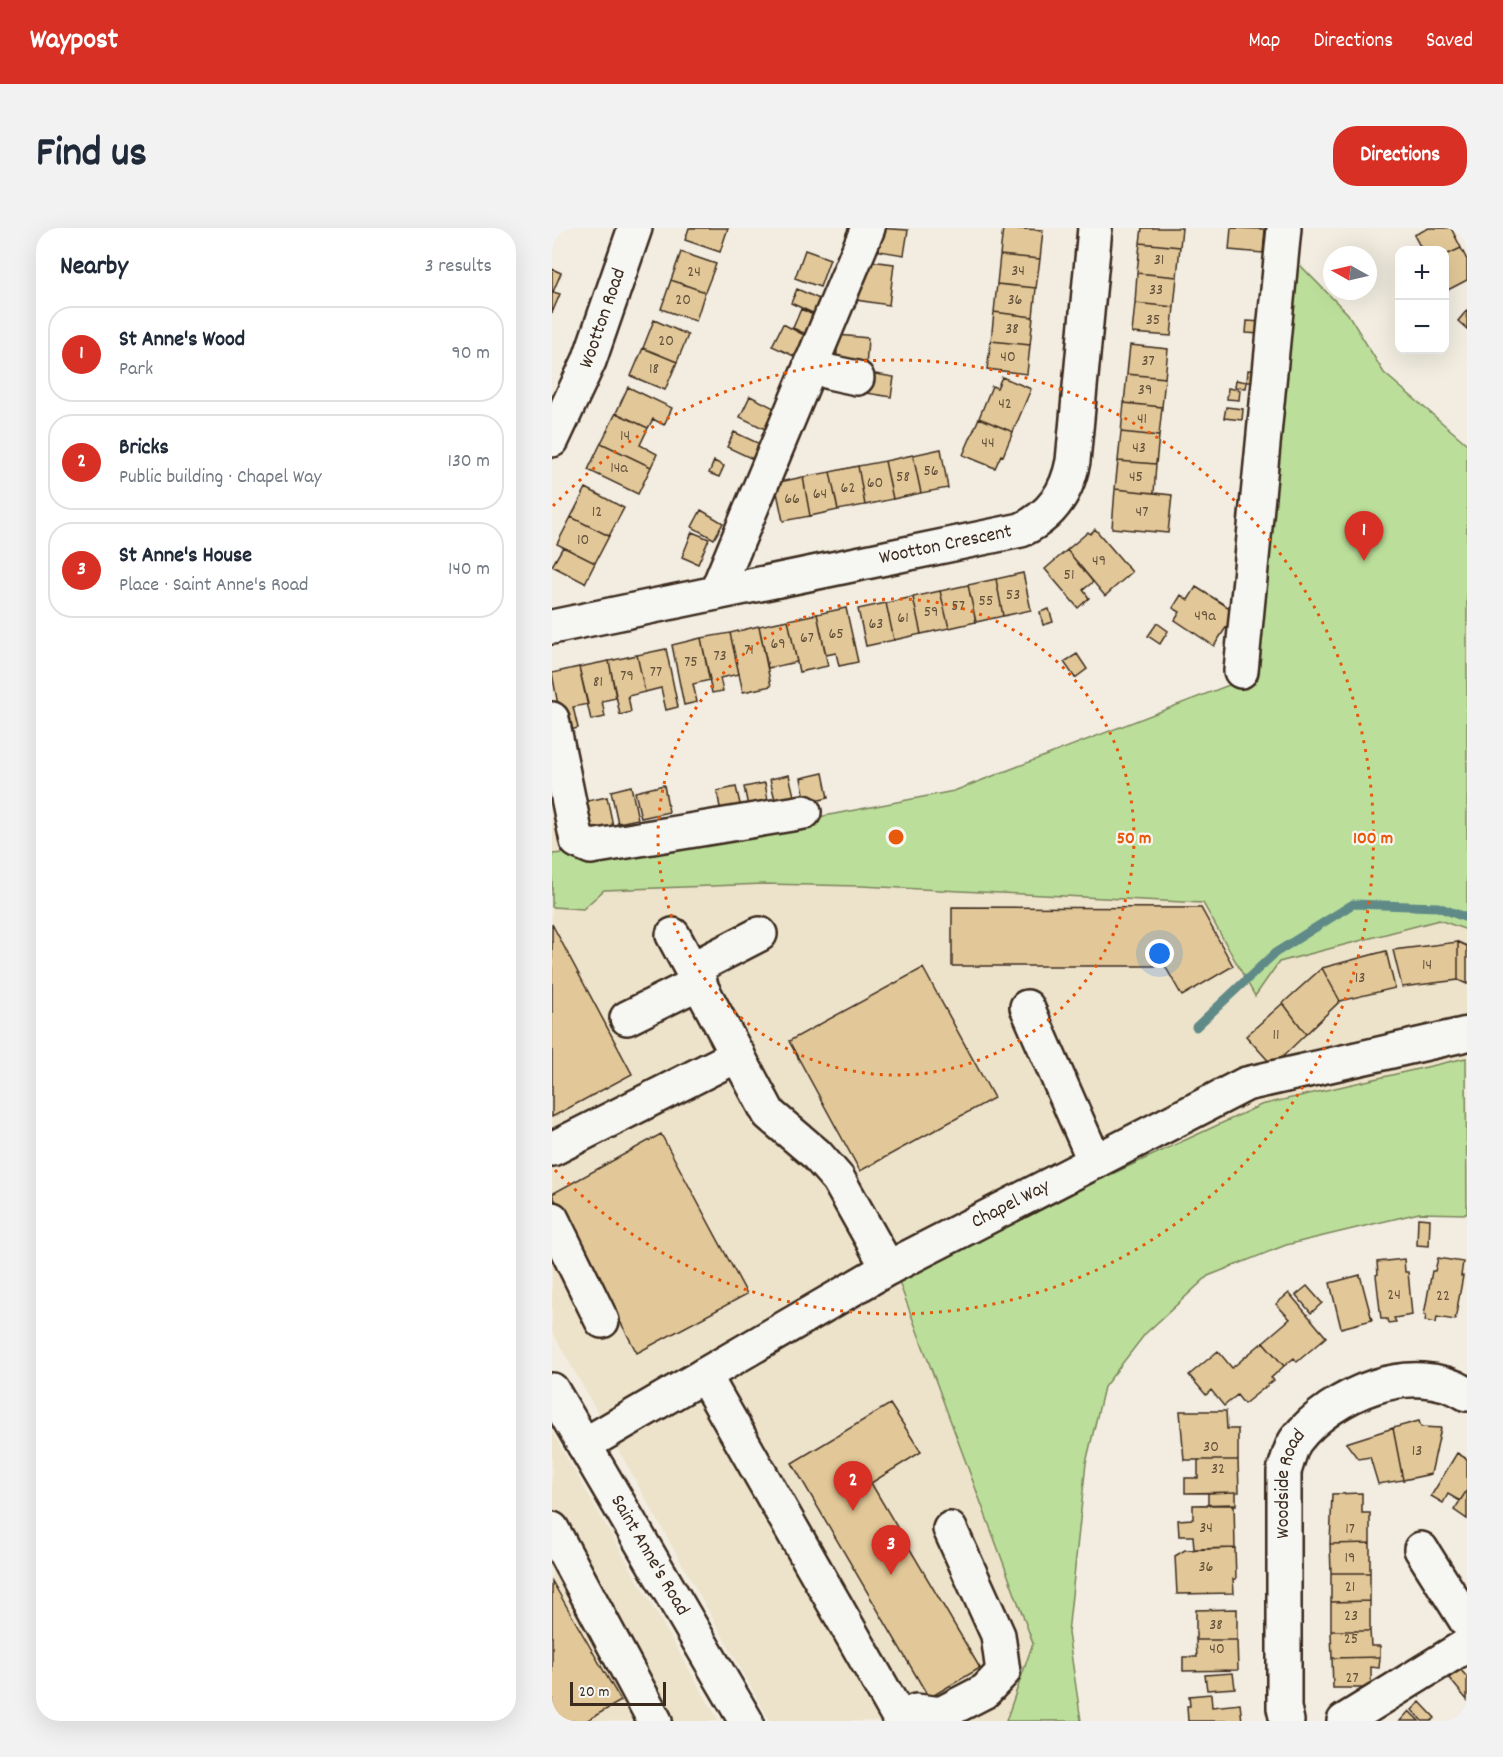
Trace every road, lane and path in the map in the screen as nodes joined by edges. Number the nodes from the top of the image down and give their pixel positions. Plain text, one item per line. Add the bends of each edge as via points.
1 (635, 228) edge
2 (868, 228) edge
3 (1095, 228) edge
4 (1284, 228) edge
5 (552, 439) edge
6 (716, 593) junction
7 (552, 627) edge
8 (1241, 671) dead end
9 (552, 719) edge
10 (804, 812) dead end
11 (760, 934) dead end
12 (673, 935) dead end
13 (696, 975) junction
14 (1027, 1007) dead end
15 (627, 1018) dead end
16 (1467, 1034) edge
17 (738, 1055) junction
18 (552, 1149) edge
19 (1095, 1162) junction
20 (552, 1219) edge
21 (888, 1268) junction
22 (602, 1321) dead end
23 (704, 1375) junction
24 (552, 1390) edge
25 (1467, 1394) edge
26 (584, 1445) junction
27 (950, 1529) dead end
28 (552, 1530) edge
29 (1421, 1549) dead end
30 (1467, 1622) edge
31 (1467, 1645) edge
32 (938, 1719) edge
33 (655, 1721) edge
34 (746, 1721) edge
35 (1287, 1721) edge
36 (1344, 1721) edge

1 - 5 street, Wootton Road via 589,361
2 - 6 street via 831,375
3 - 6 street, Wootton Crescent via 1073,461 1065,490 1046,515 1021,530
4 - 8 street
6 - 7 street, Wootton Crescent
9 - 10 street via 577,841 591,847
11 - 13 street
12 - 13 street
13 - 15 street
13 - 17 street
14 - 19 street
16 - 19 street, Chapel Way via 1246,1084
17 - 18 street
17 - 21 street via 770,1114 838,1179
19 - 21 street, Chapel Way
20 - 22 street
21 - 23 street, Chapel Way
23 - 26 street, Chapel Way
23 - 32 street via 900,1719 916,1711
24 - 26 street, Saint Anne's Road
25 - 35 street, Woodside Road via 1442,1382 1404,1380 1373,1387 1339,1402 1315,1419 1294,1442 1284,1471
26 - 34 street, Saint Anne's Road
27 - 32 street via 998,1635 1003,1672 985,1690
28 - 33 street
29 - 30 street
31 - 36 street

